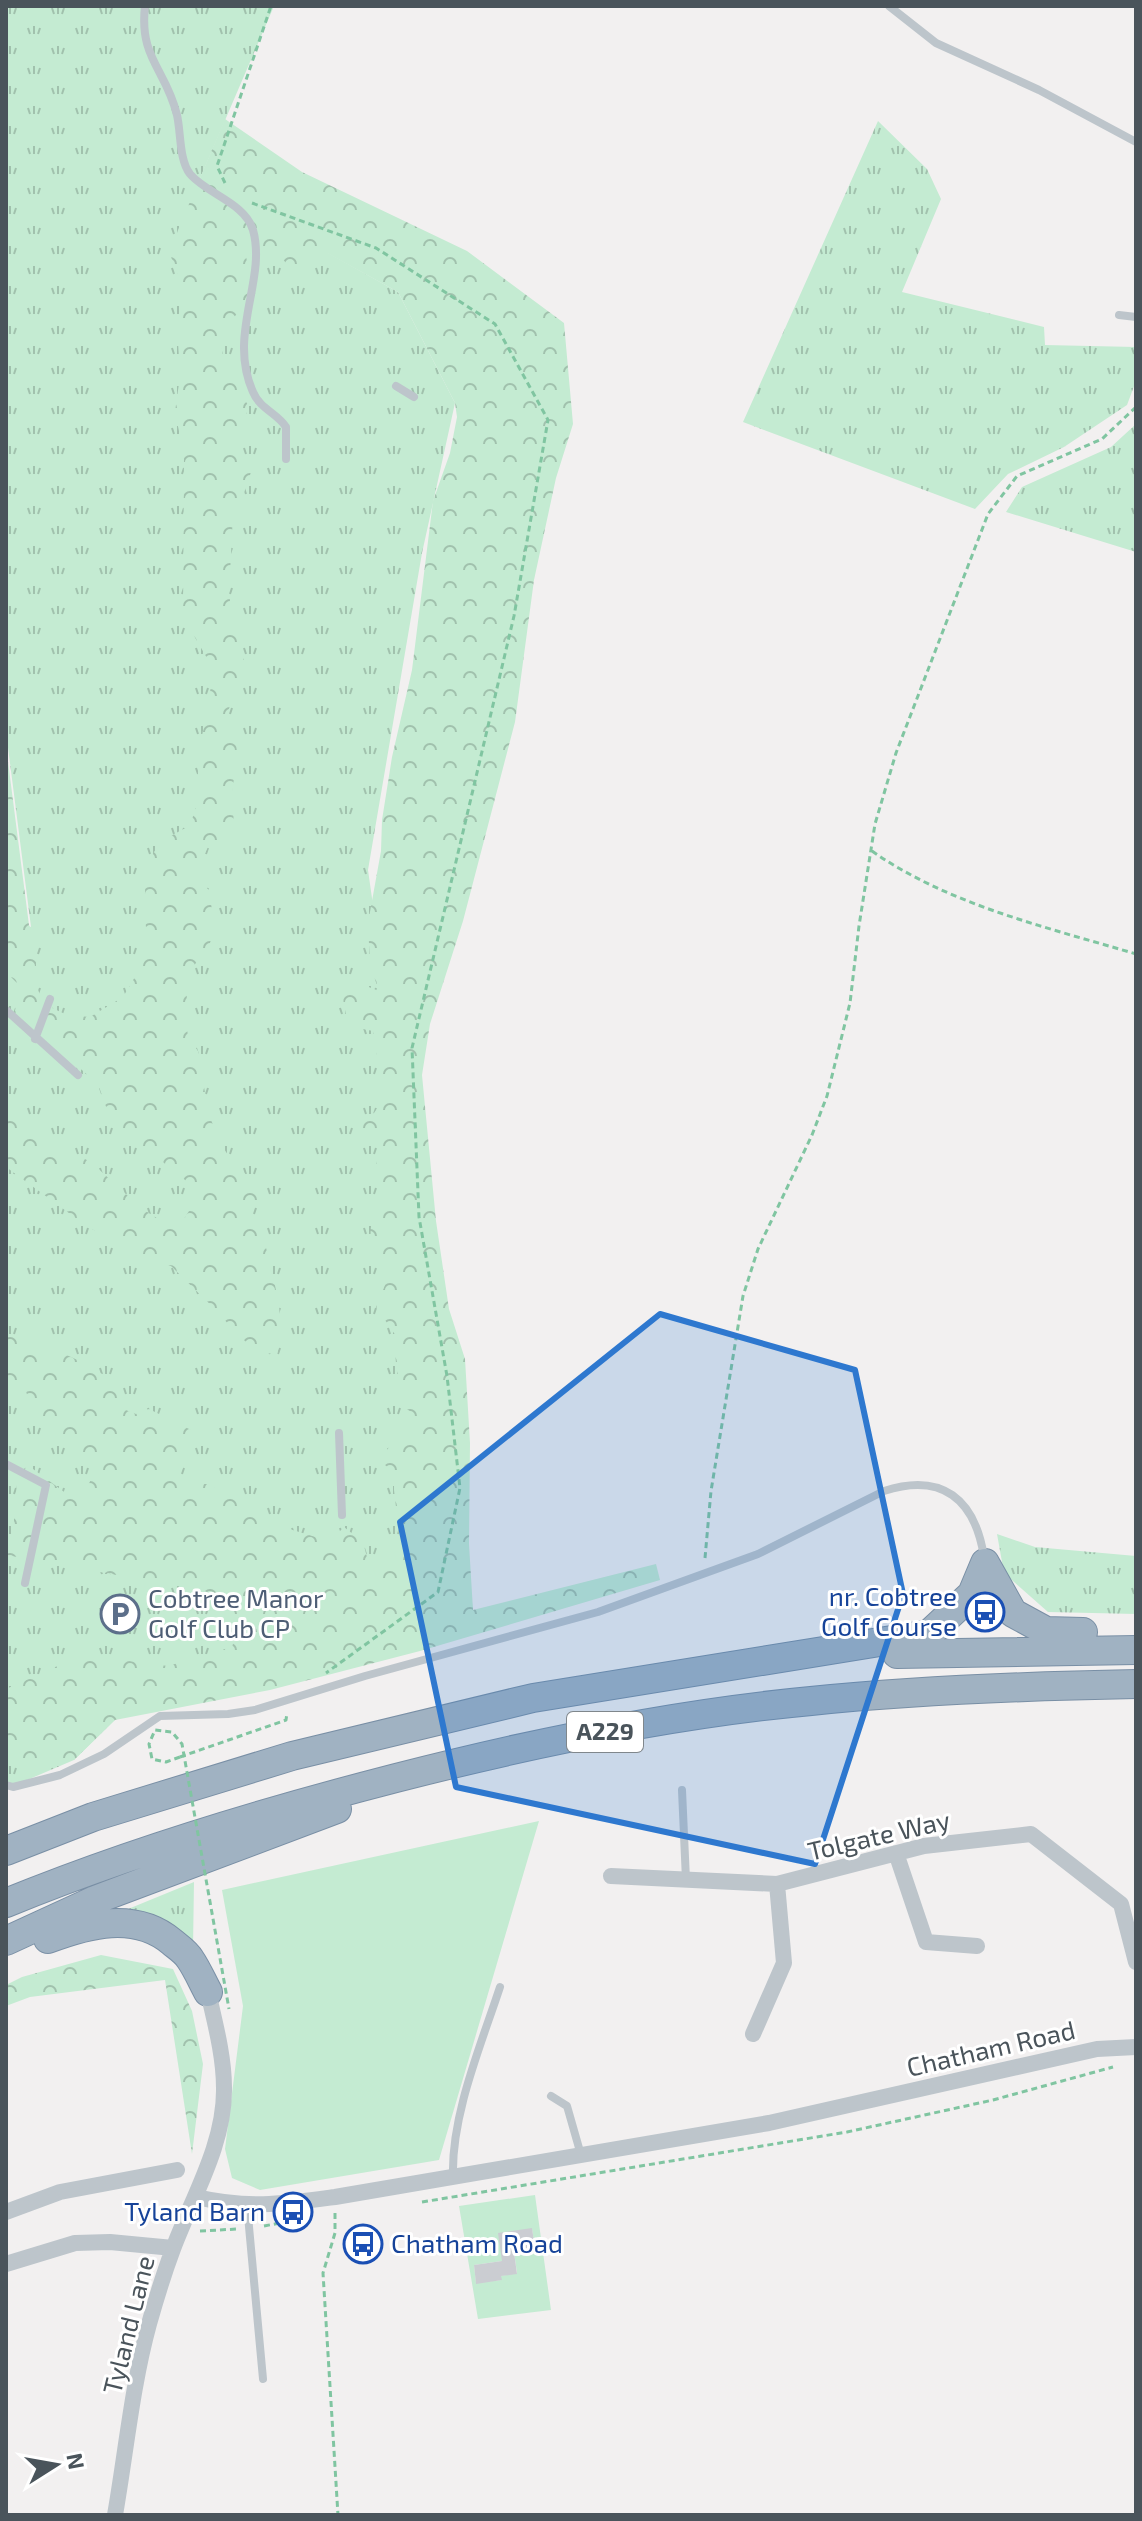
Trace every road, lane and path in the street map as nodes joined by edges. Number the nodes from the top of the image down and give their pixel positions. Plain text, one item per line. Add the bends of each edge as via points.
1 (145, 6) edge
2 (271, 6) edge
3 (889, 6) edge
4 (1136, 142) edge
5 (227, 186) dead end
6 (246, 201) dead end
7 (1119, 315) dead end
8 (1136, 317) edge
9 (396, 386) dead end
10 (414, 397) dead end
11 (1136, 407) edge
12 (286, 459) dead end
13 (872, 851) junction
14 (1136, 954) edge
15 (50, 999) dead end
16 (6, 1010) edge
17 (35, 1039) junction
18 (78, 1075) dead end
19 (339, 1433) dead end
20 (6, 1464) edge
21 (342, 1515) dead end
22 (985, 1563) junction
23 (704, 1573) junction
24 (25, 1583) dead end
25 (1136, 1633) edge
26 (1136, 1650) edge
27 (753, 1663) junction
28 (324, 1674) dead end
29 (1136, 1684) edge
30 (289, 1699) junction
31 (468, 1760) junction
32 (6, 1785) edge
33 (682, 1790) dead end
34 (6, 1851) edge
35 (896, 1853) junction
36 (611, 1876) dead end
37 (686, 1880) junction
38 (777, 1884) junction
39 (1136, 1896) edge
40 (6, 1903) edge
41 (1121, 1904) junction
42 (6, 1941) edge
43 (977, 1946) dead end
44 (6, 1956) edge
45 (1136, 1962) edge
46 (500, 1987) dead end
47 (218, 2000) junction
48 (753, 2034) dead end
49 (1136, 2047) edge
50 (1103, 2069) dead end
51 (551, 2096) dead end
52 (581, 2156) junction
53 (177, 2170) dead end
54 (615, 2172) dead end
55 (453, 2177) junction
56 (196, 2197) junction
57 (335, 2197) junction
58 (247, 2205) junction
59 (6, 2212) edge
60 (250, 2228) junction
61 (198, 2231) dead end
62 (173, 2248) junction
63 (6, 2264) edge
64 (263, 2379) dead end
65 (115, 2515) edge
66 (338, 2515) edge

1 - 12 lane via 147,51 174,103 189,173 250,220 255,266 244,355 259,404 286,427
2 - 5 path via 217,166
3 - 4 lane via 936,43
6 - 28 path via 376,248 495,324 548,420 514,616 412,1048 419,1217 460,1488 438,1592
7 - 8 lane
9 - 10 lane
11 - 13 path via 1102,439 1017,476 988,514 896,753
13 - 14 path via 904,873 1002,914
13 - 23 path via 850,1003 827,1096 758,1249 743,1296 711,1491
15 - 17 lane
16 - 17 lane
17 - 18 lane
19 - 21 lane
20 - 24 lane via 46,1485
22 - 23 lane via 974,1518 963,1502 918,1484 884,1491 758,1554
22 - 25 highway via 1013,1613 1046,1631
22 - 27 highway via 972,1594 929,1634
23 - 30 lane via 598,1612
26 - 27 highway, A229
27 - 34 highway, A229 via 533,1698 292,1756 107,1812
29 - 31 highway, A229 via 808,1701 640,1725
30 - 32 lane via 228,1714 160,1716 104,1754 60,1775
30 - 47 path, bridge via 286,1720 180,1757 166,1762 152,1759 149,1744 155,1730 172,1732 182,1744
31 - 40 highway, A229 via 282,1807
31 - 42 highway via 95,1900
33 - 37 lane
35 - 38 street, Tolgate Way
35 - 41 street, Tolgate Way via 1031,1834
35 - 43 street via 926,1942
36 - 37 street, Tolgate Way
37 - 38 street, Tolgate Way
38 - 48 street via 784,1963
39 - 41 street
41 - 45 street
44 - 47 highway via 75,1929 110,1922 139,1924 160,1932 189,1957
46 - 55 lane via 459,2119
47 - 56 street, Tyland Lane via 224,2089 210,2159
49 - 52 street, Chatham Road via 1097,2049 784,2120
50 - 54 path via 847,2132
51 - 52 lane via 567,2106
52 - 55 street, Chatham Road
53 - 59 street via 60,2192
55 - 57 street, Chatham Road
56 - 58 street, Chatham Road
56 - 62 street, Tyland Lane
57 - 58 street, Chatham Road
57 - 66 path via 335,2233 323,2273
58 - 60 lane
60 - 61 path
60 - 64 lane
62 - 63 street via 75,2243
62 - 65 street, Tyland Lane via 140,2365

